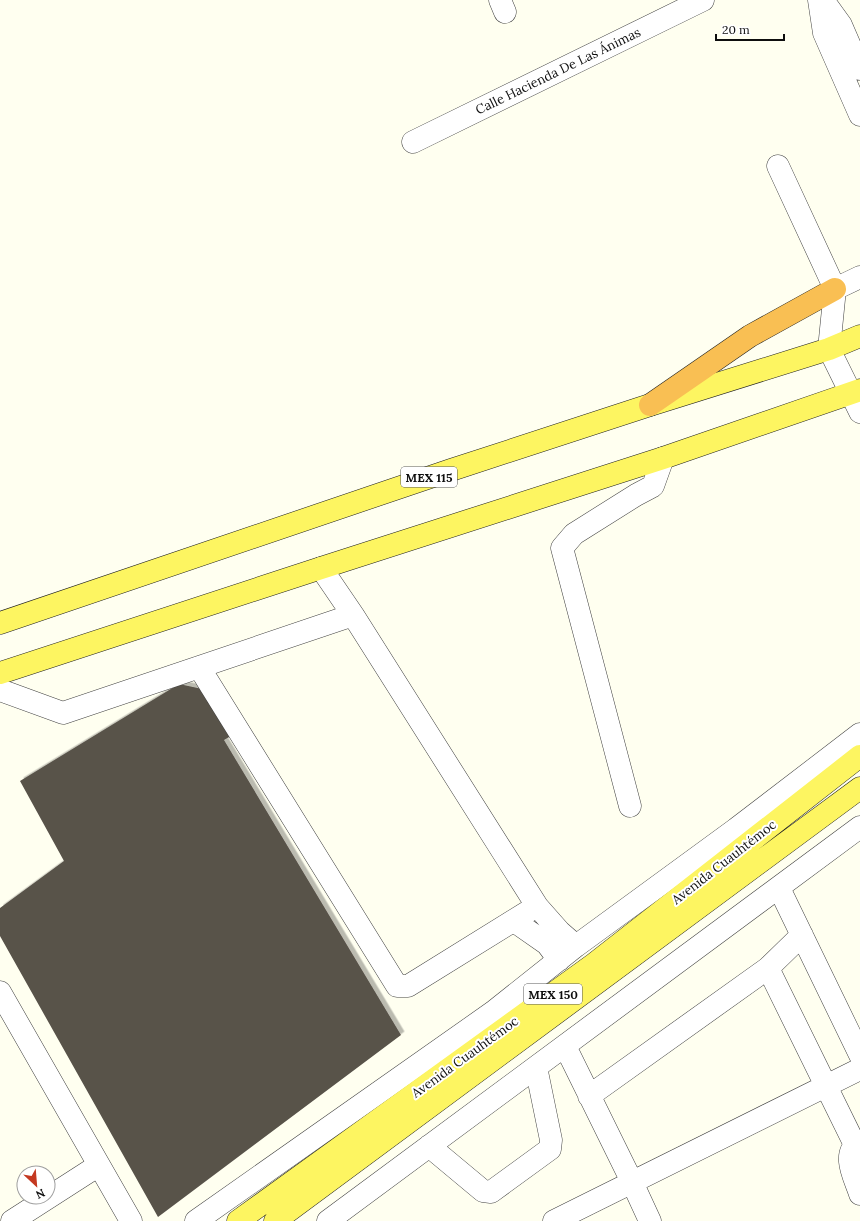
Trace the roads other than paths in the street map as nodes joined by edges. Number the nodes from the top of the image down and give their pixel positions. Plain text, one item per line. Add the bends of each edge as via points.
1 (703, 0) edge
2 (819, 0) edge
3 (824, 0) edge
4 (860, 69) edge
5 (860, 115) edge
6 (413, 142) dead end
7 (778, 166) dead end
8 (860, 277) edge
9 (834, 289) junction
10 (860, 336) edge
11 (830, 349) junction
12 (857, 398) edge
13 (650, 405) junction
14 (663, 458) junction
15 (321, 568) junction
16 (353, 615) junction
17 (0, 623) edge
18 (199, 667) junction
19 (0, 673) edge
20 (0, 690) edge
21 (860, 734) edge
22 (860, 756) edge
23 (860, 788) edge
24 (630, 806) dead end
25 (860, 827) edge
26 (779, 888) junction
27 (537, 906) junction
28 (514, 921) junction
29 (802, 935) junction
30 (555, 945) junction
31 (768, 968) junction
32 (0, 992) edge
33 (565, 1046) junction
34 (860, 1055) edge
35 (536, 1067) junction
36 (860, 1069) edge
37 (827, 1086) junction
38 (589, 1096) junction
39 (857, 1143) edge
40 (429, 1146) junction
41 (99, 1165) junction
42 (632, 1182) junction
43 (860, 1194) edge
44 (129, 1220) edge
45 (12, 1221) edge
46 (196, 1221) edge
47 (238, 1221) edge
48 (275, 1221) edge
49 (328, 1221) edge
50 (554, 1221) edge
51 (650, 1221) edge

1 - 6 street, Calle Hacienda De Las Ánimas
2 - 5 street via 824,32
3 - 4 street via 841,25
7 - 9 street
8 - 9 street
9 - 11 street
9 - 13 highway via 750,336
10 - 11 main road, MEX 115
11 - 12 street
11 - 13 main road, MEX 115
12 - 14 main road
13 - 17 main road, MEX 115
14 - 15 main road
14 - 24 street via 653,486 574,534 562,548
15 - 16 street
15 - 19 main road
16 - 18 street
16 - 27 street
18 - 20 street via 63,713
18 - 28 street via 397,986 408,986
21 - 30 street via 576,946
22 - 47 main road, Avenida Cuauhtémoc / MEX 150 via 594,964
23 - 48 main road, Avenida Cuauhtémoc / MEX 150
25 - 26 street
26 - 29 street
26 - 33 street
27 - 28 street
27 - 30 street
28 - 30 street
29 - 31 street
29 - 34 street
30 - 46 street via 493,1012
31 - 37 street
31 - 38 street
32 - 41 street
33 - 35 street
33 - 38 street
35 - 40 street
35 - 40 street via 551,1140 550,1149 491,1192 483,1191
36 - 37 street
37 - 39 street
37 - 42 street
38 - 42 street
39 - 43 street via 850,1152 849,1161
40 - 49 street
41 - 44 street
41 - 45 street
42 - 50 street
42 - 51 street

